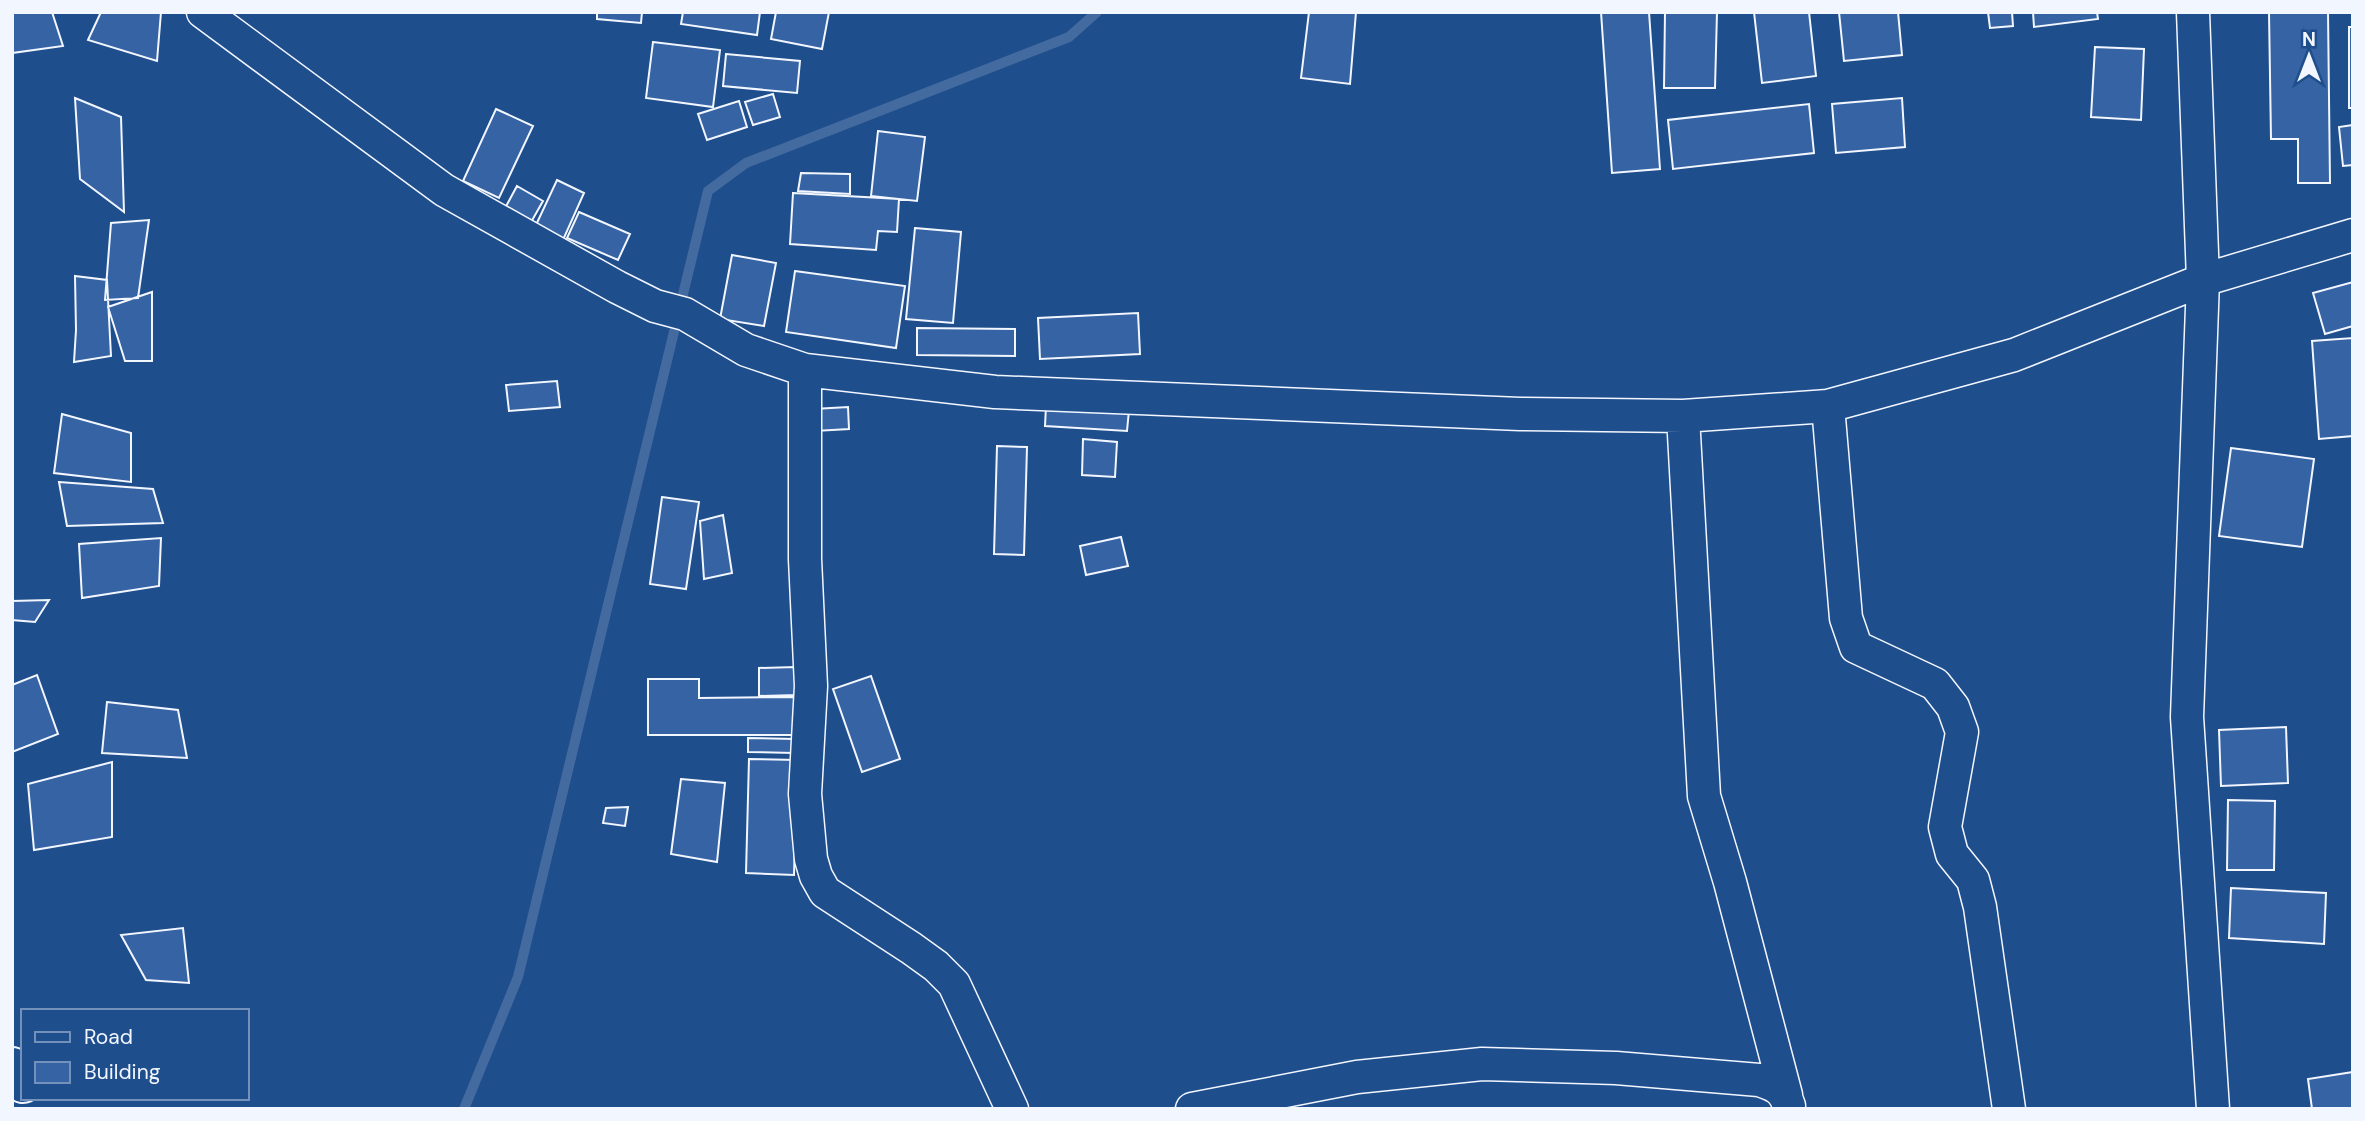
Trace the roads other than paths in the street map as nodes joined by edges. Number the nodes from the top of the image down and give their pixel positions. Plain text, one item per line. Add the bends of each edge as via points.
1 (204, 12) edge
2 (2193, 12) edge
3 (2353, 234) edge
4 (2203, 280) junction
5 (805, 370) junction
6 (1828, 406) junction
7 (1683, 416) junction
8 (1788, 1102) edge
9 (1012, 1109) edge
10 (1192, 1109) edge
11 (2009, 1109) edge
12 (2213, 1109) edge

1 - 5 street via 444,190 617,287 746,350
2 - 4 street
3 - 4 street
4 - 6 street via 2014,355
4 - 12 street via 2187,717
5 - 7 street via 995,392 1520,414
5 - 9 street via 811,685 805,794 811,859 825,892 936,966 954,985
6 - 7 street
6 - 11 street via 1846,618 1856,647 1935,684 1954,707 1962,732 1945,827 1952,854 1973,880 1980,906
7 - 8 street via 1704,796
8 - 10 street via 1776,1085 1759,1080 1616,1068 1482,1064 1357,1077

